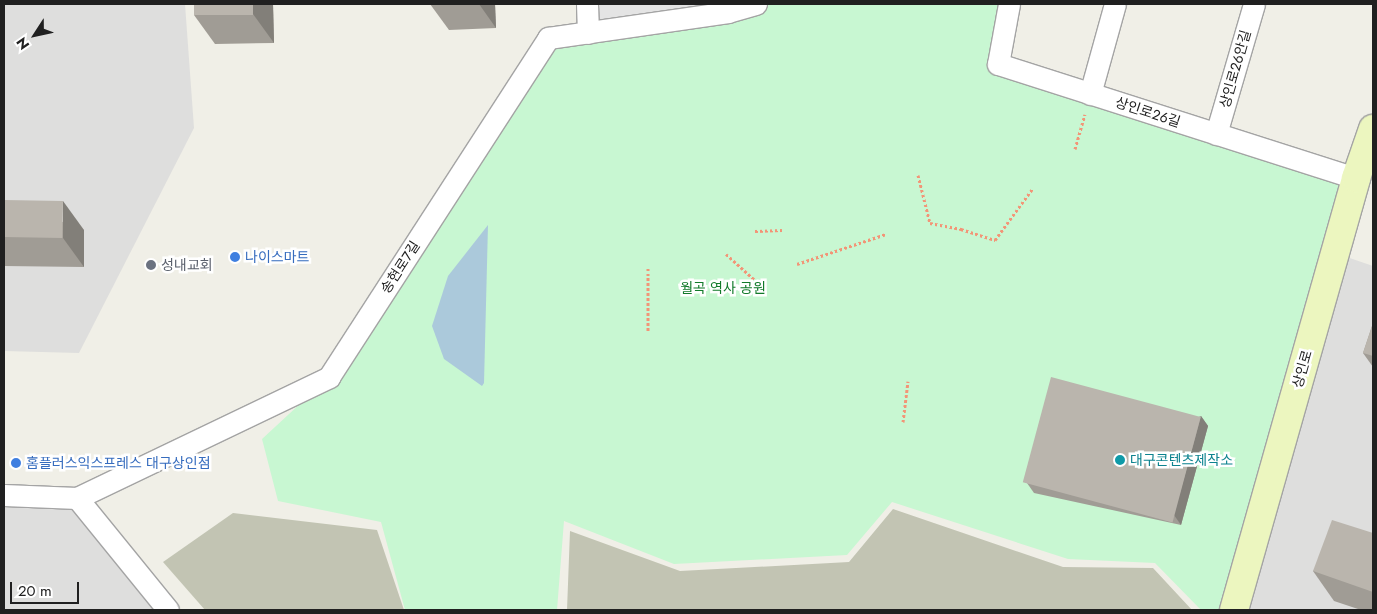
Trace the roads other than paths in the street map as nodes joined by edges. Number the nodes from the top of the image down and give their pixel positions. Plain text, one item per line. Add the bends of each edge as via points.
1 (587, 4) edge
2 (756, 4) edge
3 (1009, 4) edge
4 (1115, 4) edge
5 (1254, 4) edge
6 (588, 33) junction
7 (1090, 94) junction
8 (1373, 128) edge
9 (1216, 134) junction
10 (1356, 178) junction
11 (4, 495) edge
12 (77, 498) junction
13 (168, 610) edge
14 (1234, 610) edge

1 - 6 street
2 - 6 street, 송현로7길 via 728,12
3 - 7 street, 상인로26길 via 998,64
4 - 7 street
5 - 9 street, 상인로26안길
6 - 12 street, 송현로7길 via 548,38 329,377
7 - 9 street, 상인로26길
8 - 10 main road, 상인로
9 - 10 street, 상인로26길
10 - 14 main road, 상인로
11 - 12 street, 송현로7길
12 - 13 street

